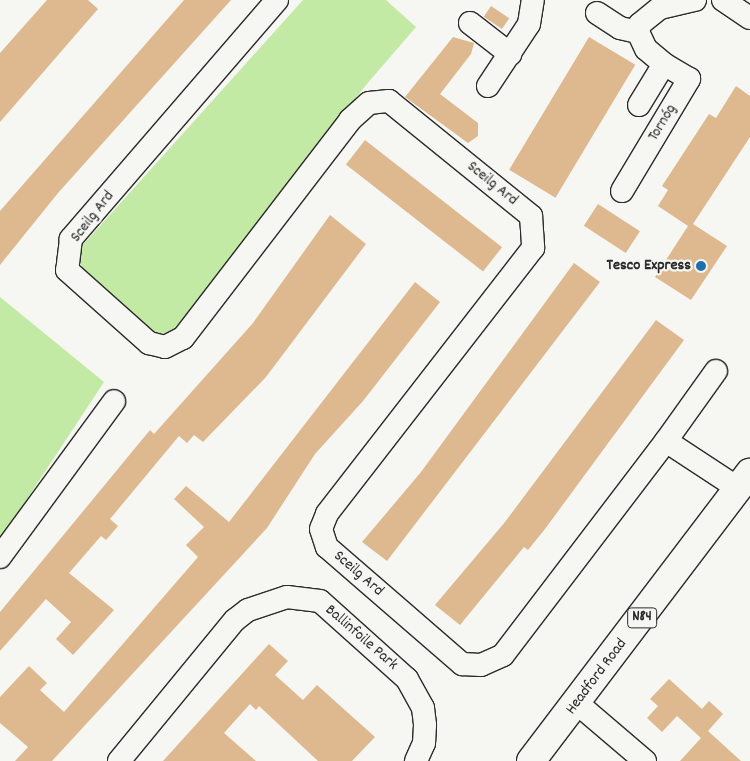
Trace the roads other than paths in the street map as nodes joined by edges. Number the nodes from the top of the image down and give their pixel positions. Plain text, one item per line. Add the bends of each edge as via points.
1 (277, 0) edge
2 (533, 0) edge
3 (695, 0) edge
4 (723, 0) edge
5 (597, 13) dead end
6 (750, 18) edge
7 (470, 23) dead end
8 (638, 32) junction
9 (510, 54) junction
10 (664, 64) junction
11 (488, 86) dead end
12 (639, 105) dead end
13 (622, 192) dead end
14 (716, 372) dead end
15 (114, 401) dead end
16 (666, 441) junction
17 (744, 481) edge
18 (0, 557) edge
19 (578, 704) junction
20 (119, 761) edge
21 (416, 761) edge
22 (532, 761) edge
23 (645, 761) edge

1 - 16 street, Sceilg Ard via 72,239 67,270 148,343 165,347 177,341 350,120 369,103 389,101 531,216 533,248 327,514 321,528 326,547 462,664 481,665 503,655
2 - 9 street via 529,24
3 - 8 street via 652,13
4 - 6 street
5 - 8 street via 620,28
7 - 9 street
8 - 10 street, Tornóg via 646,49
9 - 11 street
10 - 12 street, Tornóg
10 - 13 street, Tornóg via 689,79
14 - 16 street, Sceilg Ard
15 - 18 street
16 - 17 street
17 - 19 main road, Headford Road / N84
19 - 22 main road, Headford Road / N84
19 - 23 street
20 - 21 street, Ballinfoile Park via 221,633 248,610 287,597 320,601 407,679 423,708 424,743

